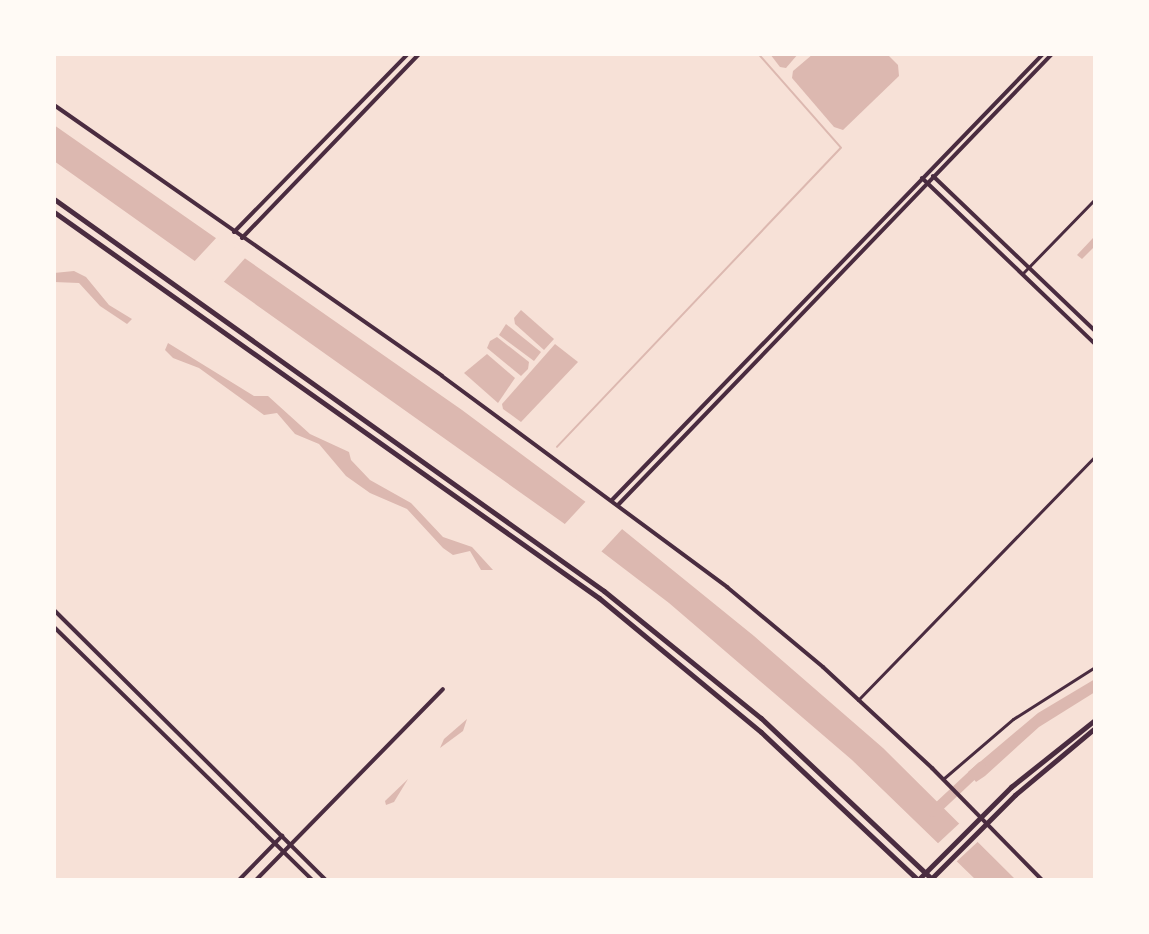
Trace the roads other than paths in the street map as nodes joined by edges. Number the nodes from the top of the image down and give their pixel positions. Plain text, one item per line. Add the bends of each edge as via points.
1 (408, 54) edge
2 (419, 54) edge
3 (1043, 54) edge
4 (1052, 54) edge
5 (54, 105) edge
6 (928, 172) junction
7 (934, 177) junction
8 (922, 178) junction
9 (927, 183) junction
10 (54, 199) edge
11 (1095, 200) edge
12 (54, 212) edge
13 (234, 232) junction
14 (242, 238) junction
15 (1028, 267) junction
16 (1022, 274) junction
17 (1095, 331) edge
18 (1095, 344) edge
19 (1095, 456) edge
20 (612, 500) junction
21 (618, 504) junction
22 (54, 610) edge
23 (54, 627) edge
24 (1095, 667) edge
25 (443, 689) dead end
26 (858, 700) junction
27 (1095, 720) edge
28 (1095, 728) edge
29 (945, 781) junction
30 (981, 816) junction
31 (987, 822) junction
32 (282, 836) junction
33 (275, 844) junction
34 (291, 845) junction
35 (284, 853) junction
36 (925, 872) junction
37 (931, 879) edge
38 (238, 880) edge
39 (256, 880) edge
40 (312, 880) edge
41 (326, 880) edge
42 (918, 880) edge
43 (1042, 880) edge

1 - 13 street
2 - 14 street
3 - 6 street
4 - 7 street
5 - 13 street
6 - 7 street
6 - 8 street
7 - 9 street
7 - 15 street
8 - 9 street
8 - 20 street
9 - 16 street
9 - 21 street
10 - 36 highway via 603,591 760,718
11 - 15 street
12 - 42 highway via 599,598 761,732
13 - 14 street
14 - 20 street
15 - 16 street
15 - 17 street
16 - 18 street
19 - 26 street
20 - 21 street
21 - 26 street via 727,587
22 - 32 street
23 - 33 street
24 - 29 street via 1012,719
25 - 34 street
26 - 29 street
27 - 30 main road
28 - 31 main road via 1062,752
29 - 30 street
30 - 31 street
30 - 36 main road
31 - 37 main road
31 - 43 street
32 - 33 street
32 - 34 street
33 - 35 street
33 - 38 street
34 - 35 street
34 - 41 street
35 - 39 street
35 - 40 street
36 - 37 highway
36 - 42 main road

